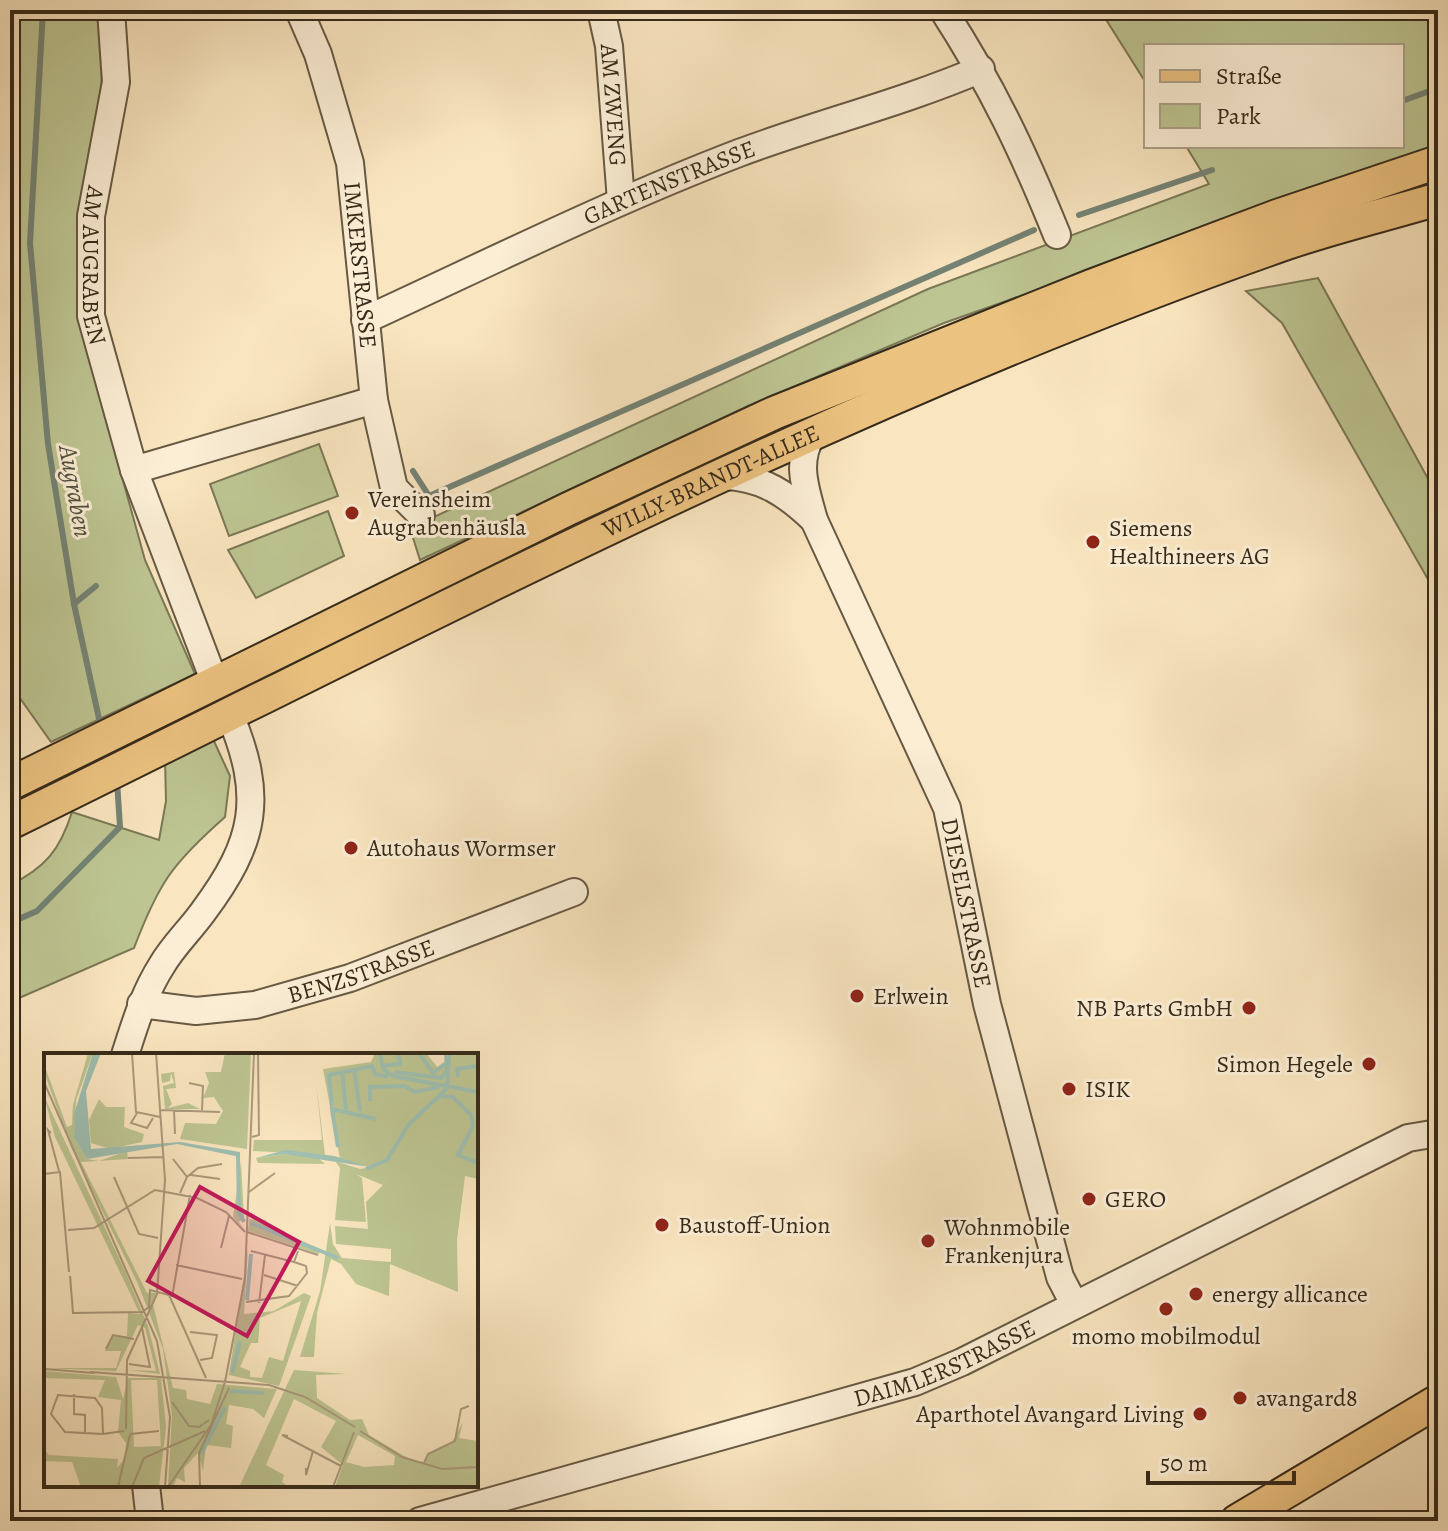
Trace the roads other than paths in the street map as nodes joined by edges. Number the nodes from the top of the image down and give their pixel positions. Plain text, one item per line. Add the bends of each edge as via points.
1 (111, 10) edge
2 (299, 10) edge
3 (601, 10) edge
4 (943, 10) edge
5 (981, 69) junction
6 (1438, 162) edge
7 (1438, 199) edge
8 (621, 201) junction
9 (1057, 235) dead end
10 (365, 320) junction
11 (374, 400) junction
12 (812, 435) junction
13 (134, 470) junction
14 (724, 476) junction
15 (421, 515) dead end
16 (814, 520) junction
17 (215, 683) junction
18 (230, 715) junction
19 (10, 784) edge
20 (10, 823) edge
21 (574, 892) dead end
22 (141, 1004) junction
23 (126, 1053) edge
24 (1438, 1133) edge
25 (1074, 1304) junction
26 (1438, 1401) edge
27 (146, 1487) edge
28 (150, 1521) edge
29 (420, 1521) edge
30 (1237, 1521) edge

1 - 13 street, AM AUGRABEN via 116,82 91,216 91,316
2 - 10 street, IMKERSTRASSE via 318,54 350,163
3 - 8 street, AM ZWENG via 609,46
4 - 5 street
5 - 8 street, GARTENSTRASSE via 923,94 741,152
5 - 9 street via 1019,140
6 - 17 main road, WILLY-BRANDT-ALLEE via 1076,291 774,413
7 - 12 main road, WILLY-BRANDT-ALLEE via 1291,242 1116,306
8 - 10 street, GARTENSTRASSE
10 - 11 street, IMKERSTRASSE
11 - 13 street
11 - 15 street, IMKERSTRASSE via 394,488
12 - 14 main road, WILLY-BRANDT-ALLEE
12 - 16 street, DIESELSTRASSE via 802,451
13 - 17 street, AM AUGRABEN
14 - 16 street, DIESELSTRASSE via 770,485
14 - 18 main road, WILLY-BRANDT-ALLEE
16 - 25 street, DIESELSTRASSE via 947,808 991,1018 1060,1277
17 - 18 main road
17 - 19 main road, WILLY-BRANDT-ALLEE
18 - 20 main road, WILLY-BRANDT-ALLEE
18 - 22 street via 251,784 243,845 225,882 164,961
21 - 22 street, BENZSTRASSE via 350,978 255,1005 196,1011
22 - 23 street
24 - 25 street, DAIMLERSTRASSE via 1408,1138
25 - 29 street, DAIMLERSTRASSE via 915,1382
26 - 30 main road
27 - 28 street

